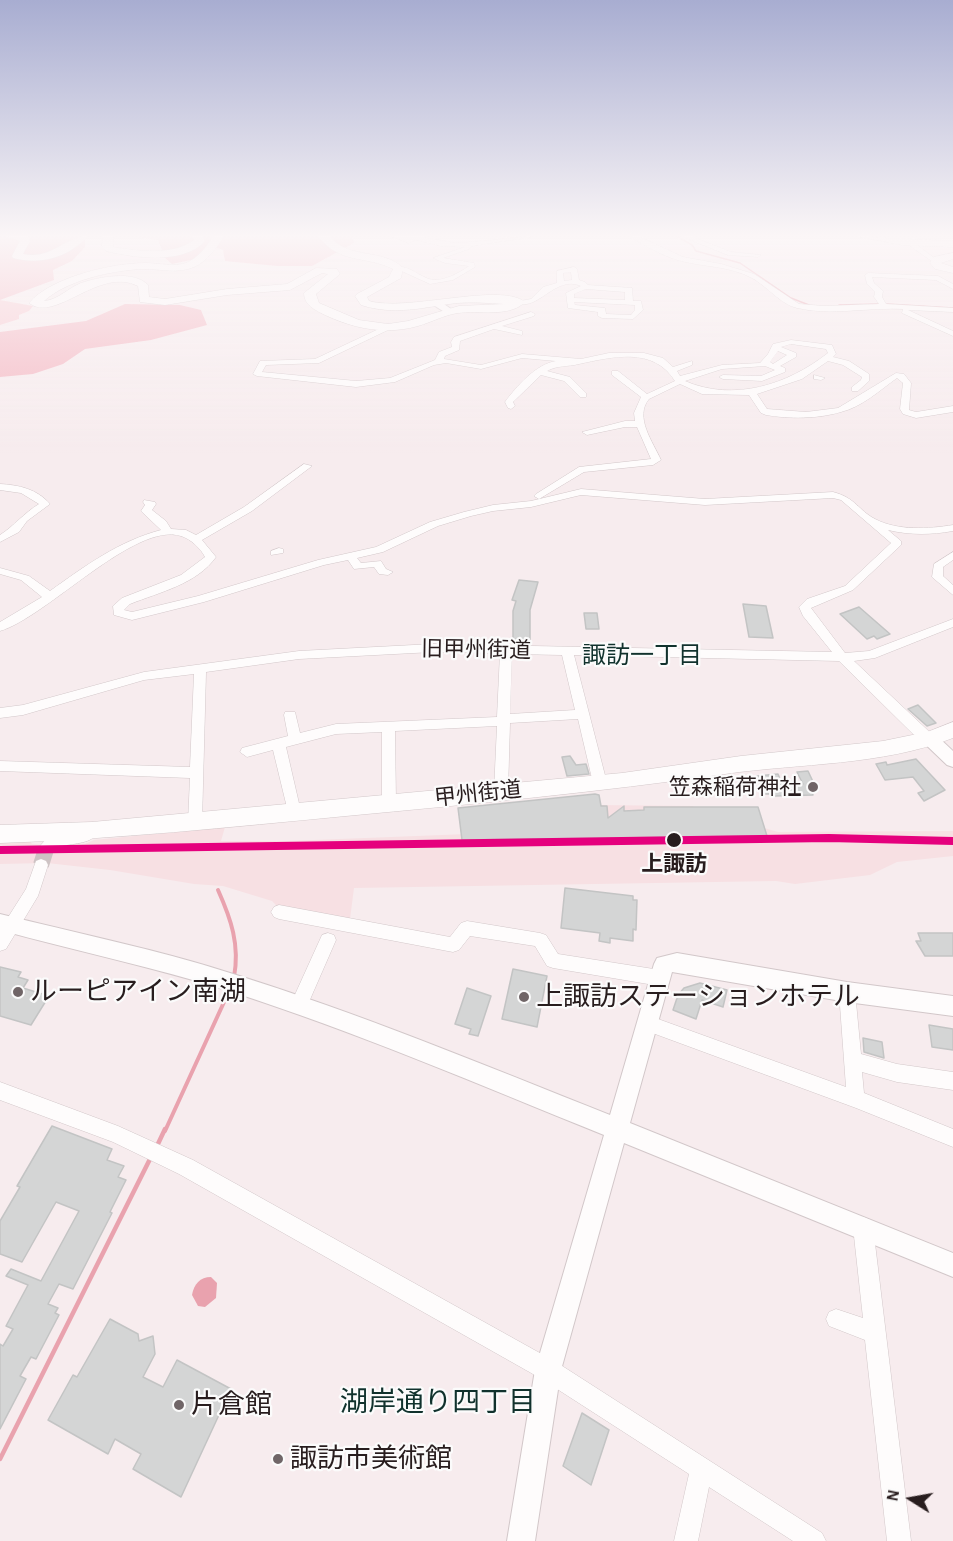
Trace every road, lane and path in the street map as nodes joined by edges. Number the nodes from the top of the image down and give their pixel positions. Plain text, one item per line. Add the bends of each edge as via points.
1 (325, 309) edge
2 (446, 309) edge
3 (472, 309) edge
4 (587, 309) edge
5 (638, 309) edge
6 (902, 309) edge
7 (933, 309) edge
8 (953, 310) edge
9 (449, 311) junction
10 (531, 315) dead end
11 (496, 327) junction
12 (385, 328) junction
13 (519, 333) dead end
14 (953, 334) edge
15 (775, 346) junction
16 (765, 348) dead end
17 (827, 358) junction
18 (660, 360) junction
19 (578, 361) junction
20 (438, 362) junction
21 (643, 363) dead end
22 (689, 363) dead end
23 (765, 363) junction
24 (775, 366) junction
25 (672, 370) junction
26 (540, 372) junction
27 (615, 373) dead end
28 (723, 378) dead end
29 (679, 381) junction
30 (855, 389) dead end
31 (752, 393) junction
32 (583, 395) dead end
33 (646, 397) junction
34 (511, 406) dead end
35 (953, 409) edge
36 (626, 412) dead end
37 (638, 413) junction
38 (640, 424) junction
39 (587, 432) dead end
40 (307, 466) dead end
41 (0, 487) edge
42 (148, 502) dead end
43 (521, 504) junction
44 (870, 520) junction
45 (953, 528) edge
46 (167, 531) junction
47 (0, 539) edge
48 (195, 540) junction
49 (953, 555) edge
50 (351, 557) junction
51 (0, 571) edge
52 (388, 572) dead end
53 (953, 591) edge
54 (50, 597) junction
55 (953, 623) edge
56 (0, 627) edge
57 (506, 651) junction
58 (567, 651) junction
59 (842, 657) junction
60 (200, 668) junction
61 (0, 713) edge
62 (582, 714) junction
63 (290, 715) dead end
64 (504, 720) junction
65 (388, 728) junction
66 (953, 730) edge
67 (295, 739) junction
68 (930, 739) junction
69 (278, 743) junction
70 (247, 752) dead end
71 (953, 761) edge
72 (0, 766) edge
73 (197, 773) junction
74 (600, 783) junction
75 (501, 791) junction
76 (389, 803) junction
77 (294, 812) junction
78 (195, 822) junction
79 (92, 831) junction
80 (0, 834) edge
81 (47, 846) dead end
82 (41, 865) tunnel mouth
83 (279, 912) dead end
84 (6, 924) edge
85 (328, 940) dead end
86 (0, 944) edge
87 (660, 978) junction
88 (847, 992) junction
89 (299, 1005) junction
90 (953, 1006) edge
91 (647, 1023) junction
92 (855, 1061) junction
93 (953, 1081) edge
94 (0, 1091) edge
95 (856, 1099) junction
96 (618, 1129) junction
97 (953, 1138) edge
98 (863, 1227) junction
99 (953, 1265) edge
100 (836, 1319) dead end
101 (874, 1332) junction
102 (548, 1370) junction
103 (701, 1471) junction
104 (521, 1541) edge
105 (686, 1541) edge
106 (814, 1541) edge
107 (899, 1541) edge

1 - 12 main road
2 - 9 street
3 - 9 main road
4 - 5 street via 602,310 602,316 633,317
6 - 14 street
7 - 8 street
9 - 12 main road
10 - 11 street
11 - 13 street
11 - 20 street via 457,339 456,348 440,356
12 - 20 street via 316,361 263,363 257,374 375,383
15 - 16 street
15 - 17 street via 791,342 829,348 831,354
15 - 23 street
15 - 24 street via 793,355
17 - 30 street via 846,363 866,376
17 - 31 street via 799,377
18 - 19 street via 644,355
18 - 21 street
18 - 25 street
19 - 20 street via 532,355 481,367
19 - 26 street via 553,364
22 - 25 street
23 - 24 street
23 - 29 street via 749,368 722,367
24 - 28 street via 781,371 762,379
25 - 29 street
26 - 32 street via 567,379
26 - 34 street via 532,375 510,399
27 - 33 street
29 - 31 street via 705,393
29 - 33 street
31 - 35 street via 769,413 822,414 846,407 896,375 907,383 906,412 916,415
33 - 37 street
36 - 37 street
37 - 38 street
38 - 39 street
38 - 43 street via 656,460 582,469 548,492
40 - 48 street via 248,509
41 - 47 street via 18,487 45,504
42 - 46 street via 146,512
43 - 44 street via 580,492 705,502 833,495 844,498
43 - 50 street via 434,524 379,550
44 - 45 street via 898,530
44 - 59 street via 897,543 893,550 849,588 805,607
46 - 48 street via 181,532
46 - 54 street via 104,557
48 - 50 street via 208,551 211,557 207,563 187,576 126,601 118,612 132,616
49 - 53 street via 938,566 937,577
50 - 52 street via 358,567 377,563 383,572
51 - 54 street via 25,578
54 - 56 street
55 - 59 street, 旧甲州街道 via 871,655
57 - 58 street, 旧甲州街道
57 - 60 street, 旧甲州街道 via 363,651
57 - 64 street
58 - 59 street, 旧甲州街道
58 - 62 street
59 - 68 street
60 - 61 street, 旧甲州街道 via 144,676
60 - 73 street
62 - 64 street
62 - 74 street
63 - 67 street
64 - 65 street
64 - 75 street
65 - 67 street via 336,729
65 - 76 street
66 - 68 main road, 甲州街道
67 - 69 street
68 - 71 street
68 - 74 main road, 甲州街道
69 - 70 street
69 - 77 street
72 - 73 street
73 - 78 street
74 - 75 main road, 甲州街道
75 - 76 main road, 甲州街道
76 - 77 main road, 甲州街道
77 - 78 main road, 甲州街道
78 - 79 main road, 甲州街道
79 - 80 main road, 甲州街道
79 - 81 street via 84,838 56,840
82 - 84 street via 33,891
83 - 87 street via 453,945 467,928 540,940 553,961
84 - 86 street
84 - 89 street via 234,983
85 - 89 street
87 - 88 street via 664,964 677,962
87 - 91 street
88 - 90 street
88 - 92 street
89 - 96 street
91 - 95 street
91 - 96 street
92 - 93 street via 897,1073
92 - 95 street
94 - 102 street via 152,1149
95 - 97 street
96 - 98 street
96 - 102 street
98 - 99 street
98 - 101 street
100 - 101 street
101 - 107 street
102 - 103 street
102 - 104 street
103 - 105 street
103 - 106 street

